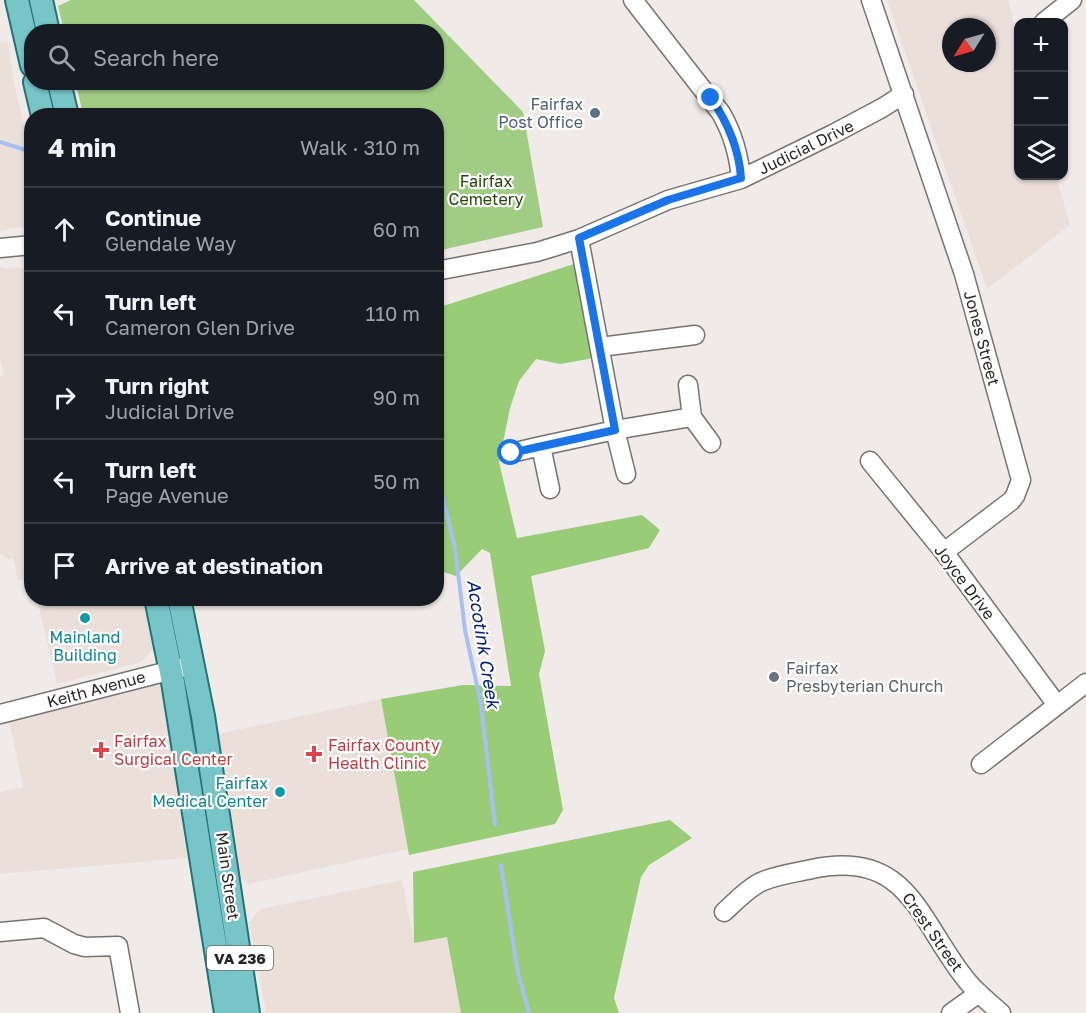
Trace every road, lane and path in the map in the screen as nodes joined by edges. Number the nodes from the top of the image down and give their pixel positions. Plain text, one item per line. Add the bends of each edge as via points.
1 (17, 0) edge
2 (41, 0) edge
3 (633, 0) edge
4 (871, 0) edge
5 (1072, 0) edge
6 (1049, 18) edge
7 (46, 24) edge
8 (24, 30) edge
9 (37, 90) edge
10 (61, 90) edge
11 (904, 94) junction
12 (41, 108) edge
13 (65, 108) edge
14 (741, 178) junction
15 (579, 238) junction
16 (24, 246) edge
17 (0, 248) edge
18 (444, 269) edge
19 (695, 335) dead end
20 (600, 347) junction
21 (688, 385) dead end
22 (692, 417) junction
23 (615, 430) junction
24 (711, 443) dead end
25 (541, 446) junction
26 (511, 453) dead end
27 (870, 461) dead end
28 (626, 474) dead end
29 (550, 489) dead end
30 (944, 552) junction
31 (158, 606) edge
32 (181, 606) edge
33 (193, 664) junction
34 (170, 670) junction
35 (1086, 683) edge
36 (1057, 705) junction
37 (0, 714) edge
38 (981, 764) dead end
39 (724, 912) dead end
40 (0, 932) edge
41 (979, 993) junction
42 (129, 1013) edge
43 (225, 1013) edge
44 (248, 1013) edge
45 (951, 1013) edge
46 (1001, 1013) edge

1 - 8 main road
2 - 7 main road
3 - 14 street via 722,113 740,157
4 - 11 street
5 - 6 street
9 - 12 main road
10 - 13 main road
11 - 14 street, Judicial Drive via 843,129
11 - 30 street, Jones Street via 964,274 1021,480 1011,501
14 - 15 street, Judicial Drive via 668,200
15 - 18 street, Judicial Drive via 537,252
15 - 20 street
16 - 17 street
19 - 20 street
20 - 23 street
21 - 22 street
22 - 23 street
22 - 24 street
23 - 25 street
23 - 28 street
25 - 26 street
25 - 29 street
27 - 30 street, Joyce Drive
30 - 36 street, Joyce Drive
31 - 34 main road, Main Street / VA 236
32 - 33 main road, Main Street / VA 236
33 - 34 street, Keith Avenue
33 - 44 main road, Main Street / VA 236
34 - 37 street, Keith Avenue
34 - 43 main road, Main Street / VA 236
35 - 36 street
36 - 38 street
39 - 41 street, Crest Street via 749,889 769,879 835,865 868,869 910,895
40 - 42 street via 44,928 85,947 118,946
41 - 45 street
41 - 46 street, Crest Street

